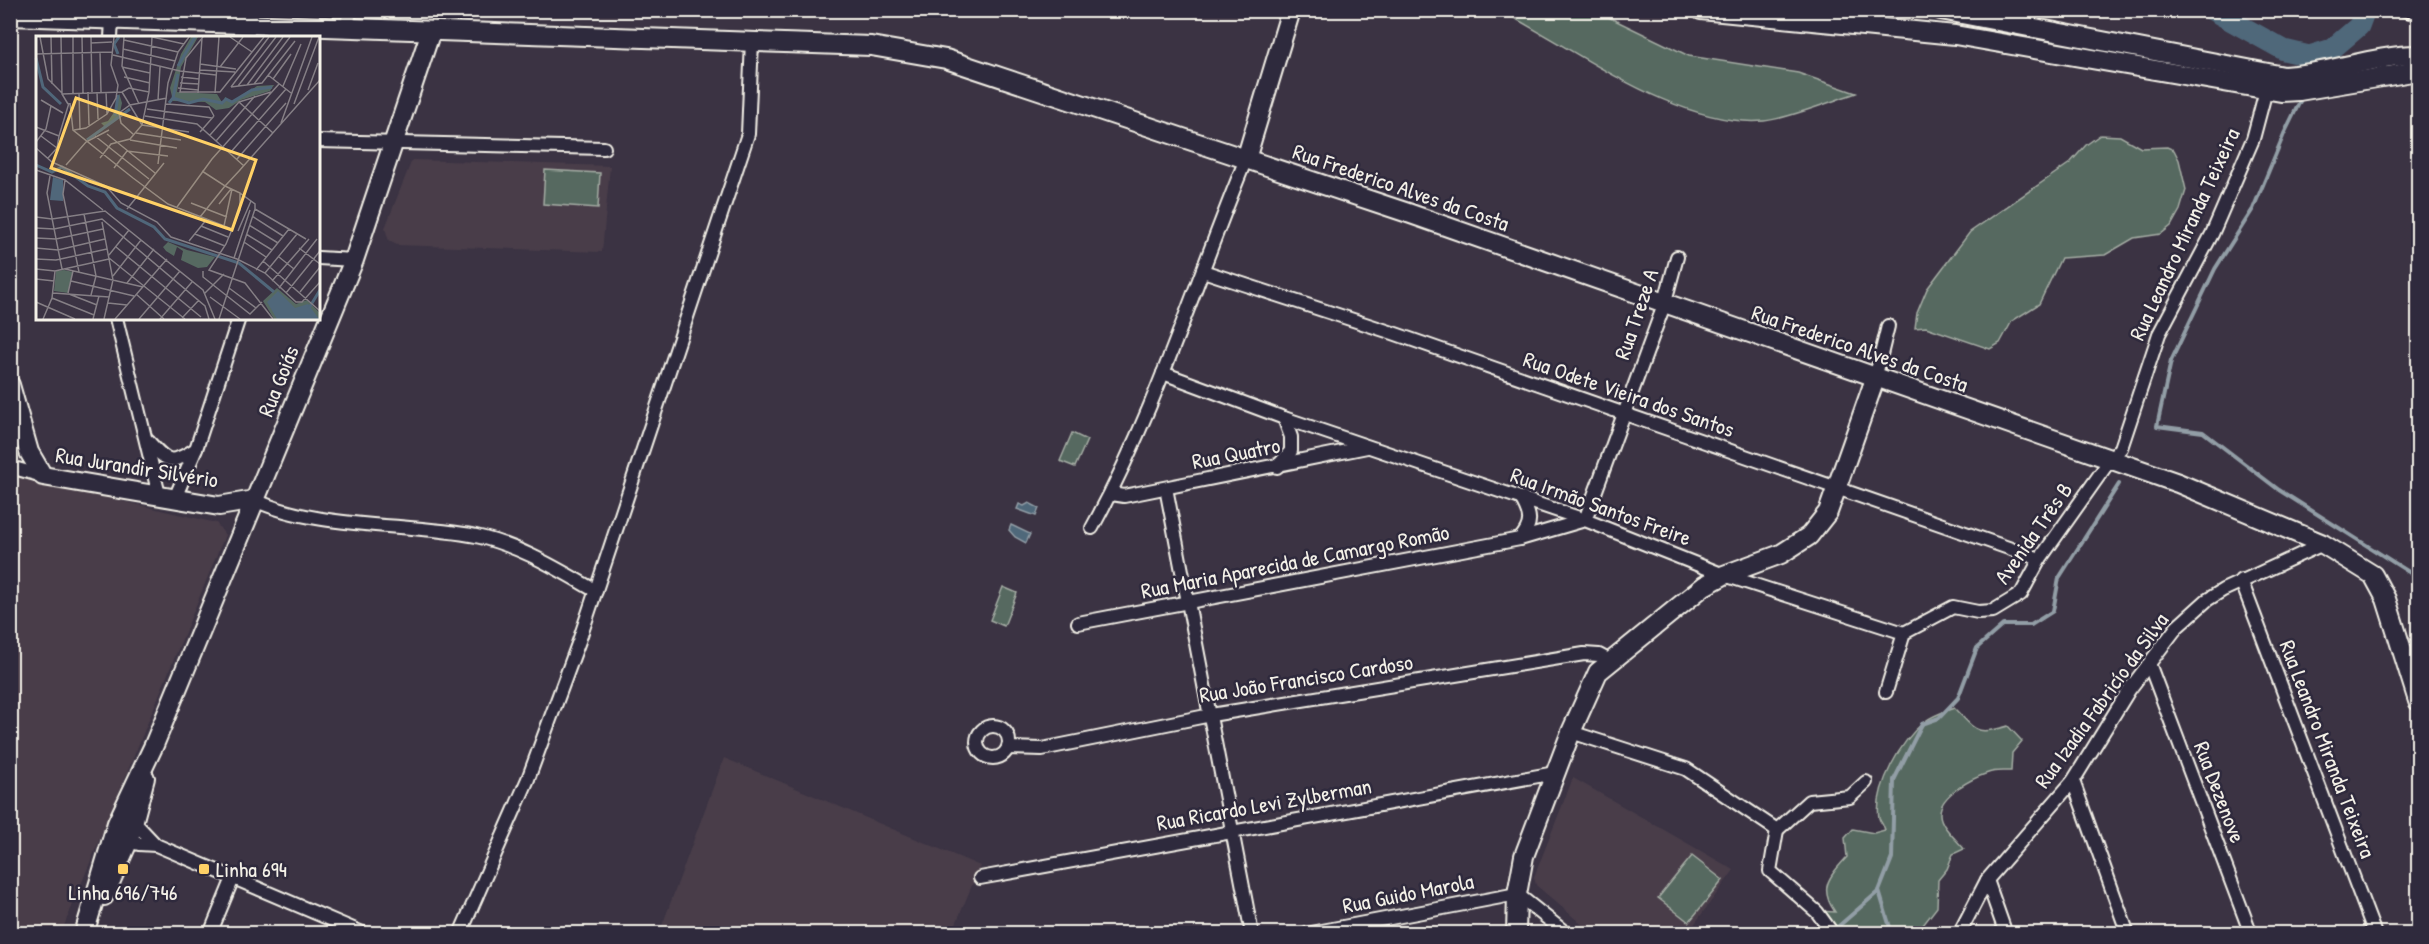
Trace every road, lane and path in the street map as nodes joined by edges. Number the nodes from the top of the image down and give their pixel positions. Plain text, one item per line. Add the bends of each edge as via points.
1 (351, 10) edge
2 (1291, 10) edge
3 (1701, 10) edge
4 (1941, 10) edge
5 (14, 14) edge
6 (111, 28) edge
7 (345, 29) junction
8 (431, 31) junction
9 (752, 41) junction
10 (2418, 55) edge
11 (2418, 71) edge
12 (2312, 82) junction
13 (2266, 90) junction
14 (320, 141) edge
15 (393, 144) junction
16 (604, 148) dead end
17 (1246, 159) junction
18 (1677, 257) dead end
19 (320, 258) edge
20 (354, 260) junction
21 (1203, 271) junction
22 (1664, 305) junction
23 (117, 320) edge
24 (238, 320) edge
25 (1888, 326) dead end
26 (1163, 373) junction
27 (1875, 379) junction
28 (10, 385) edge
29 (1622, 414) junction
30 (1284, 418) junction
31 (147, 441) junction
32 (1368, 447) junction
33 (196, 449) junction
34 (2110, 460) junction
35 (10, 467) edge
36 (1277, 467) junction
37 (44, 476) junction
38 (1166, 488) junction
39 (1836, 490) junction
40 (1111, 494) junction
41 (167, 497) junction
42 (1521, 498) junction
43 (255, 500) junction
44 (219, 506) junction
45 (1585, 520) junction
46 (1092, 528) dead end
47 (1520, 540) junction
48 (237, 544) junction
49 (2323, 544) junction
50 (2040, 559) junction
51 (1724, 575) junction
52 (2241, 580) junction
53 (596, 591) junction
54 (1188, 602) junction
55 (1078, 623) dead end
56 (1904, 633) junction
57 (1610, 661) junction
58 (2150, 666) junction
59 (1886, 692) dead end
60 (2418, 702) edge
61 (1211, 715) junction
62 (1571, 732) junction
63 (1008, 748) dead end
64 (1555, 773) junction
65 (2073, 781) junction
66 (1866, 783) dead end
67 (122, 824) junction
68 (1777, 830) junction
69 (1231, 831) junction
70 (128, 842) junction
71 (156, 845) junction
72 (233, 878) junction
73 (980, 878) dead end
74 (1988, 880) junction
75 (1517, 894) junction
76 (338, 928) edge
77 (85, 933) edge
78 (210, 933) edge
79 (365, 933) edge
80 (460, 933) edge
81 (1252, 933) edge
82 (1306, 933) edge
83 (1516, 933) edge
84 (1567, 933) edge
85 (1833, 933) edge
86 (1959, 933) edge
87 (2006, 933) edge
88 (2128, 933) edge
89 (2251, 933) edge
90 (2375, 933) edge

1 - 7 street
2 - 17 main road
3 - 13 main road via 1955,35
4 - 12 main road
5 - 6 main road, Rua Frederico Alves da Costa
6 - 7 main road, Rua Frederico Alves da Costa
7 - 8 main road, Rua Frederico Alves da Costa
8 - 9 main road, Rua Frederico Alves da Costa
8 - 15 main road, Rua Goiás
9 - 17 main road, Rua Frederico Alves da Costa via 871,46 946,59
9 - 53 street via 748,134
10 - 12 main road via 2368,62
11 - 12 main road
12 - 13 main road
13 - 34 street, Rua Leandro Miranda Teixeira via 2253,139 2212,234 2159,334 2121,448
14 - 15 street
15 - 16 street
15 - 20 main road, Rua Goiás
17 - 21 street
17 - 22 main road, Rua Frederico Alves da Costa
18 - 22 street, Rua Treze A
19 - 20 street
20 - 43 main road, Rua Goiás
21 - 26 street
21 - 29 street, Rua Odete Vieira dos Santos
22 - 27 main road, Rua Frederico Alves da Costa
22 - 29 street, Rua Treze A
23 - 31 street
24 - 33 street
25 - 27 street
26 - 30 street, Rua Irmão Santos Freire
26 - 40 street
27 - 34 main road, Rua Frederico Alves da Costa
27 - 39 main road
28 - 37 main road via 29,452
29 - 39 street, Rua Odete Vieira dos Santos
29 - 45 street, Rua Treze A
30 - 32 street, Rua Irmão Santos Freire
30 - 36 street via 1292,436 1291,452
31 - 33 street via 166,460 173,461
31 - 41 street
32 - 36 street, Rua Quatro
32 - 42 street, Rua Irmão Santos Freire
33 - 41 street
34 - 49 main road, Rua Frederico Alves da Costa via 2178,483
34 - 50 street, Avenida Três B
35 - 37 street, Rua Jurandir Silvério
36 - 38 street, Rua Quatro
37 - 41 main road, Rua Jurandir Silvério
38 - 40 street, Rua Quatro via 1124,496
38 - 54 street
39 - 50 street, Rua Odete Vieira dos Santos
39 - 51 main road via 1828,512 1809,536 1781,554
40 - 46 street
41 - 44 main road, Rua Jurandir Silvério
42 - 45 street, Rua Irmão Santos Freire
42 - 47 street via 1531,521
43 - 44 main road, Rua Jurandir Silvério
43 - 48 main road, Rua Goiás
43 - 53 street via 303,514 476,536 541,560
44 - 48 main road via 231,519
45 - 47 street, Rua Maria Aparecida de Camargo Romão
45 - 51 street, Rua Irmão Santos Freire
47 - 54 street, Rua Maria Aparecida de Camargo Romão
48 - 67 main road, Rua Goiás
49 - 52 street, Rua Izadia Fabricío da Silva
49 - 60 main road, Rua Frederico Alves da Costa via 2373,575 2386,599
50 - 56 street, Avenida Três B via 2021,594 2007,604 1993,611 1978,612 1953,607
51 - 56 street, Rua Irmão Santos Freire
51 - 57 main road via 1704,586
52 - 58 street, Rua Izadia Fabricío da Silva via 2192,612
52 - 90 street, Rua Leandro Miranda Teixeira
53 - 80 street via 528,779
54 - 55 street, Rua Maria Aparecida de Camargo Romão
54 - 61 street
56 - 59 street
57 - 61 street, Rua João Francisco Cardoso via 1584,654
57 - 62 main road via 1598,672
58 - 65 street, Rua Izadia Fabricío da Silva via 2129,690
58 - 89 street, Rua Dezenove
61 - 63 street, Rua João Francisco Cardoso via 1042,749
61 - 69 street
62 - 64 main road
62 - 68 street via 1686,769
64 - 69 street, Rua Ricardo Levi Zylberman
64 - 75 main road via 1524,856
65 - 74 street, Rua Izadia Fabricío da Silva
65 - 88 street
66 - 68 street via 1850,797 1809,801
67 - 70 main road, Rua Goiás
67 - 71 street
67 - 77 main road, Rua Goiás
68 - 85 street via 1770,871 1824,918
69 - 73 street, Rua Ricardo Levi Zylberman
69 - 81 street
70 - 71 street
70 - 77 main road, Rua Goiás
71 - 72 street
72 - 76 street
72 - 78 street
74 - 86 street, Rua Izadia Fabricío da Silva
74 - 87 street
75 - 82 street, Rua Guido Marola
75 - 83 main road
75 - 84 street
76 - 79 street

